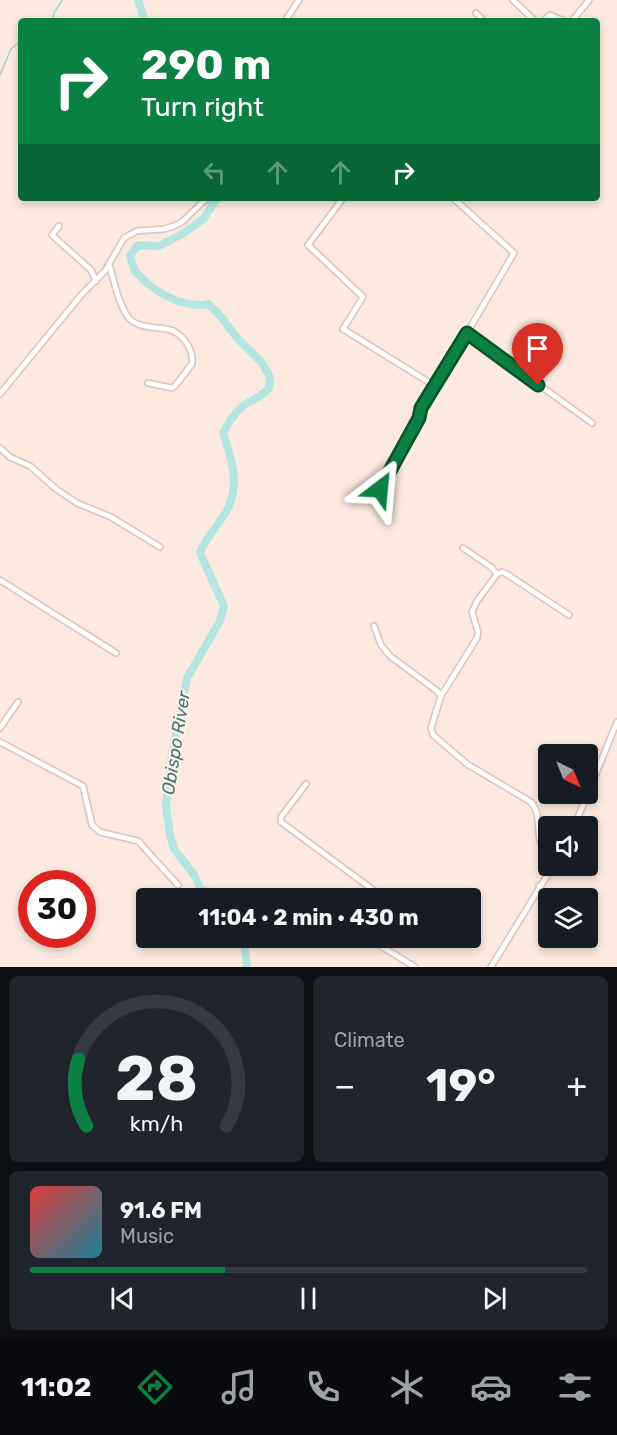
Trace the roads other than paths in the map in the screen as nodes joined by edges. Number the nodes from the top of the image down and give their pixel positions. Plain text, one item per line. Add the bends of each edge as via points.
1 (299, 0) edge
2 (513, 0) edge
3 (589, 0) edge
4 (476, 14) dead end
5 (287, 18) edge
6 (481, 18) edge
7 (532, 18) edge
8 (574, 18) edge
9 (203, 201) edge
10 (341, 201) edge
11 (456, 201) edge
12 (58, 226) dead end
13 (109, 264) junction
14 (96, 281) junction
15 (467, 333) junction
16 (148, 383) dead end
17 (435, 386) junction
18 (0, 394) edge
19 (592, 423) dead end
20 (0, 448) edge
21 (380, 489) dead end
22 (160, 547) dead end
23 (463, 548) dead end
24 (497, 574) junction
25 (0, 580) edge
26 (569, 615) dead end
27 (374, 626) dead end
28 (116, 653) dead end
29 (441, 696) junction
30 (18, 702) dead end
31 (617, 722) edge
32 (0, 728) edge
33 (0, 742) edge
34 (598, 769) edge
35 (306, 784) dead end
36 (538, 833) edge
37 (546, 876) edge
38 (178, 885) dead end
39 (539, 886) joint
40 (371, 888) edge
41 (384, 948) edge
42 (416, 967) edge
43 (491, 967) edge

1 - 5 street
2 - 7 street
3 - 8 street
4 - 6 street
9 - 13 street via 174,226 129,234
10 - 17 street via 308,244 363,297 343,329
11 - 15 street via 514,252
12 - 14 street via 52,235 91,270
13 - 14 street
13 - 16 street via 129,317 150,328 173,332 189,346 192,364 175,386
14 - 18 street
15 - 17 street
15 - 19 street
17 - 21 street
20 - 22 street via 77,503 111,517
23 - 24 street
24 - 26 street via 506,573
24 - 29 street via 472,612 477,638
25 - 28 street
27 - 29 street via 390,656
29 - 36 street via 431,728 433,735 467,764 531,802 538,814
30 - 32 street
31 - 34 street
33 - 38 street via 83,786 92,825 99,832 138,841
35 - 40 street via 281,822
37 - 39 street
39 - 43 street
41 - 42 street

